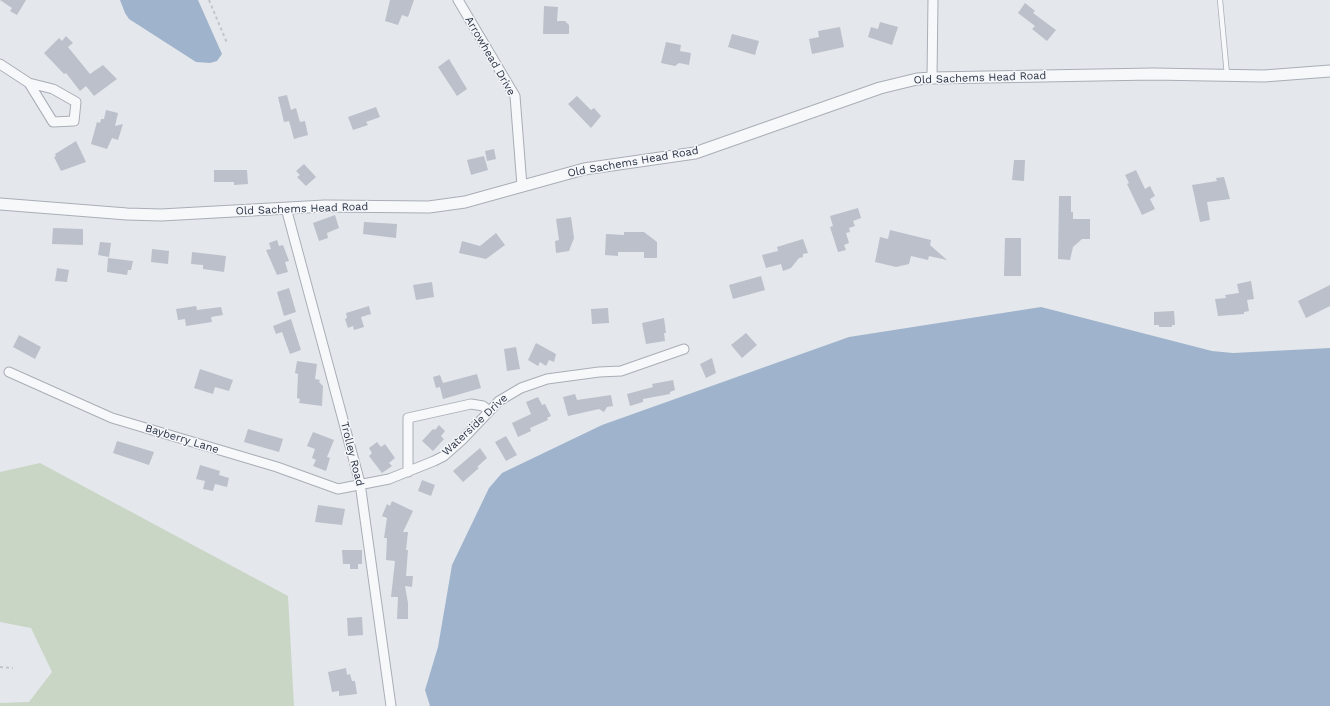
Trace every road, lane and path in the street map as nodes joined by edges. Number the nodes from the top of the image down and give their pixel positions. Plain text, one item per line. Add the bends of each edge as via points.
1 (209, 0) edge
2 (458, 0) edge
3 (933, 0) edge
4 (1220, 0) edge
5 (228, 43) dead end
6 (0, 64) edge
7 (1330, 71) edge
8 (1227, 75) junction
9 (932, 78) junction
10 (29, 83) junction
11 (522, 186) junction
12 (0, 204) edge
13 (286, 208) junction
14 (684, 349) dead end
15 (9, 372) dead end
16 (489, 411) junction
17 (408, 472) junction
18 (360, 483) junction
19 (0, 667) edge
20 (13, 668) dead end
21 (391, 706) edge

1 - 5 path
2 - 11 street, Arrowhead Drive via 515,96
3 - 9 street
4 - 8 lane
6 - 10 street
7 - 8 street, Old Sachems Head Road via 1296,75
8 - 9 street, Old Sachems Head Road
9 - 11 street, Old Sachems Head Road via 899,82 880,88 695,153 584,169
10 - 10 street via 53,122 74,121 76,102 53,89
11 - 13 street, Old Sachems Head Road via 465,202 429,207 354,205
12 - 13 street, Old Sachems Head Road via 161,215
13 - 18 street, Trolley Road
14 - 16 street, Waterside Drive via 621,371 599,372 534,383 509,394
15 - 18 street, Bayberry Lane via 112,418 276,467 338,489
16 - 17 street, Waterside Drive via 444,456
16 - 17 street via 484,406 471,404 408,418
17 - 18 street, Waterside Drive via 384,481
18 - 21 street, Trolley Road
19 - 20 path

